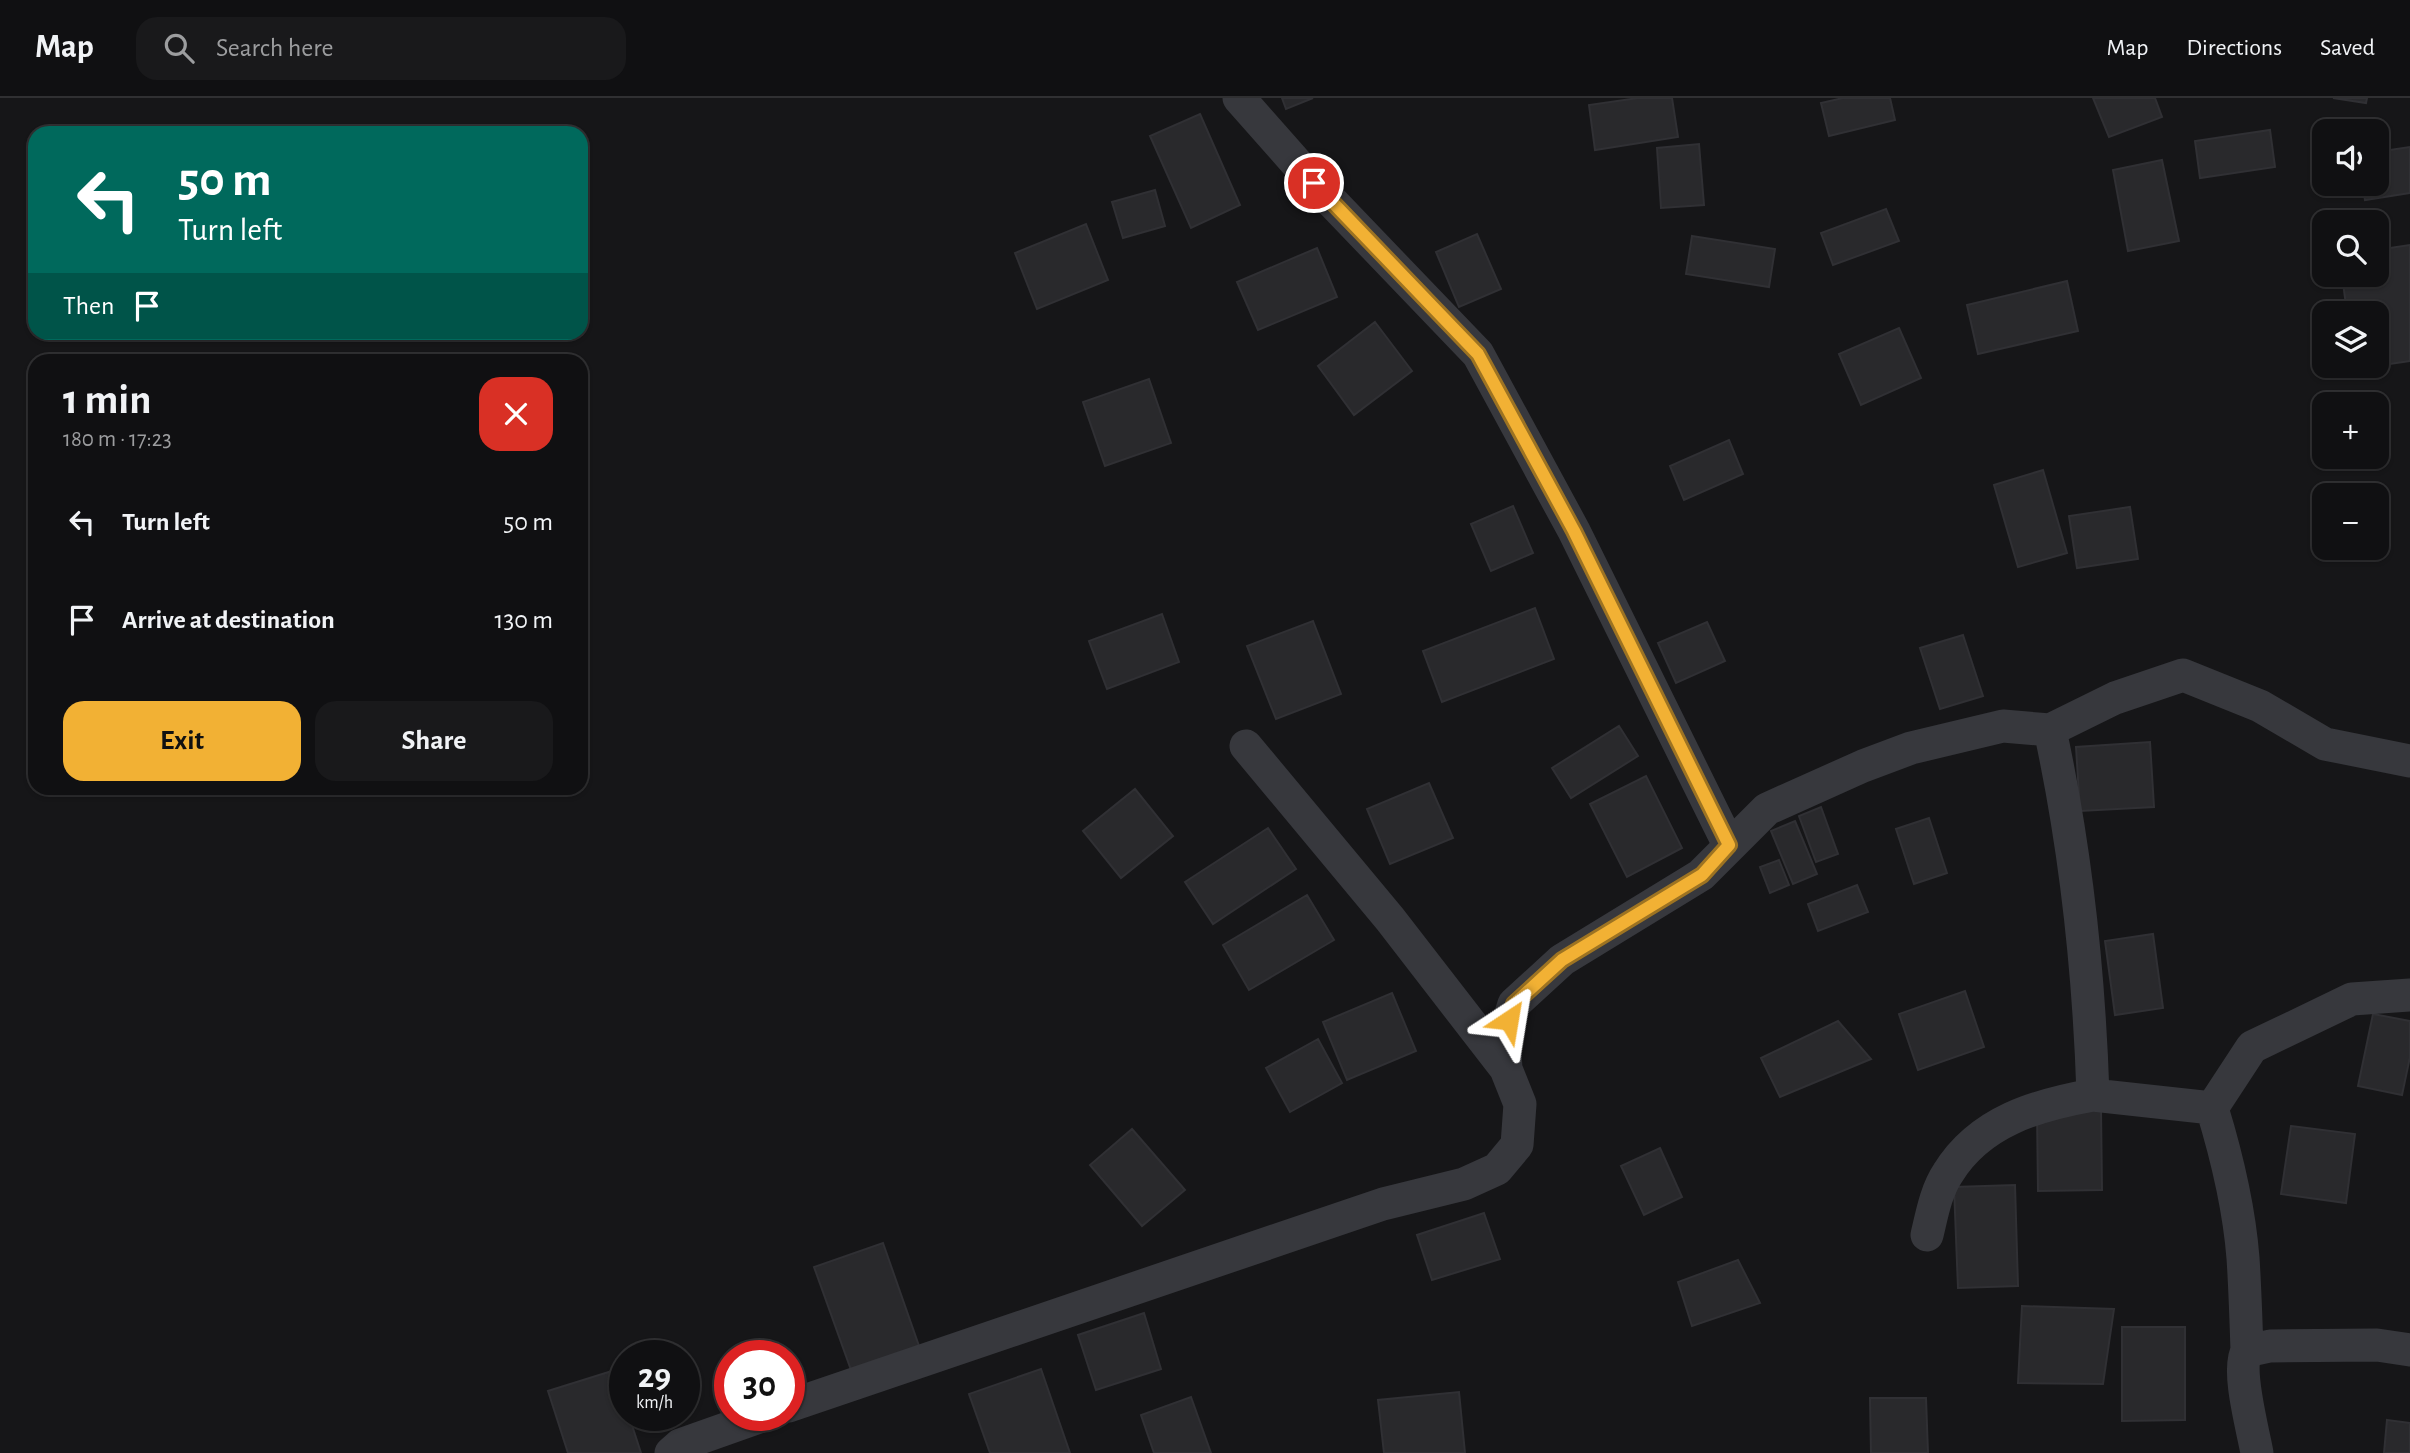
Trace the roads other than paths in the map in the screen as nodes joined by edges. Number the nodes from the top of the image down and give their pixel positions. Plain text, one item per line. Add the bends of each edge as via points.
1 (1239, 98) edge
2 (2050, 730) junction
3 (1246, 746) dead end
4 (2410, 761) edge
5 (1729, 845) junction
6 (2410, 995) edge
7 (1506, 1069) junction
8 (2093, 1095) junction
9 (2212, 1108) junction
10 (1927, 1235) dead end
11 (2247, 1350) junction
12 (2410, 1350) edge
13 (805, 1401) edge
14 (721, 1431) edge
15 (671, 1453) edge
16 (2257, 1453) edge

1 - 5 street via 1478,354 1574,531
2 - 4 street via 2115,698 2183,675 2260,706 2325,744
2 - 5 street via 2003,726 1911,748 1767,810
2 - 8 street via 2085,958
3 - 7 street via 1390,919
5 - 7 street via 1702,875 1562,960 1514,1004 1504,1036
6 - 9 street via 2352,999 2252,1046
7 - 13 street via 1520,1104 1517,1145 1497,1169 1464,1184 1383,1204
8 - 9 street
8 - 10 street via 2020,1114 1973,1143 1948,1173
9 - 11 street via 2235,1200 2243,1256
11 - 12 street via 2363,1345
11 - 16 street via 2242,1376
14 - 15 street

